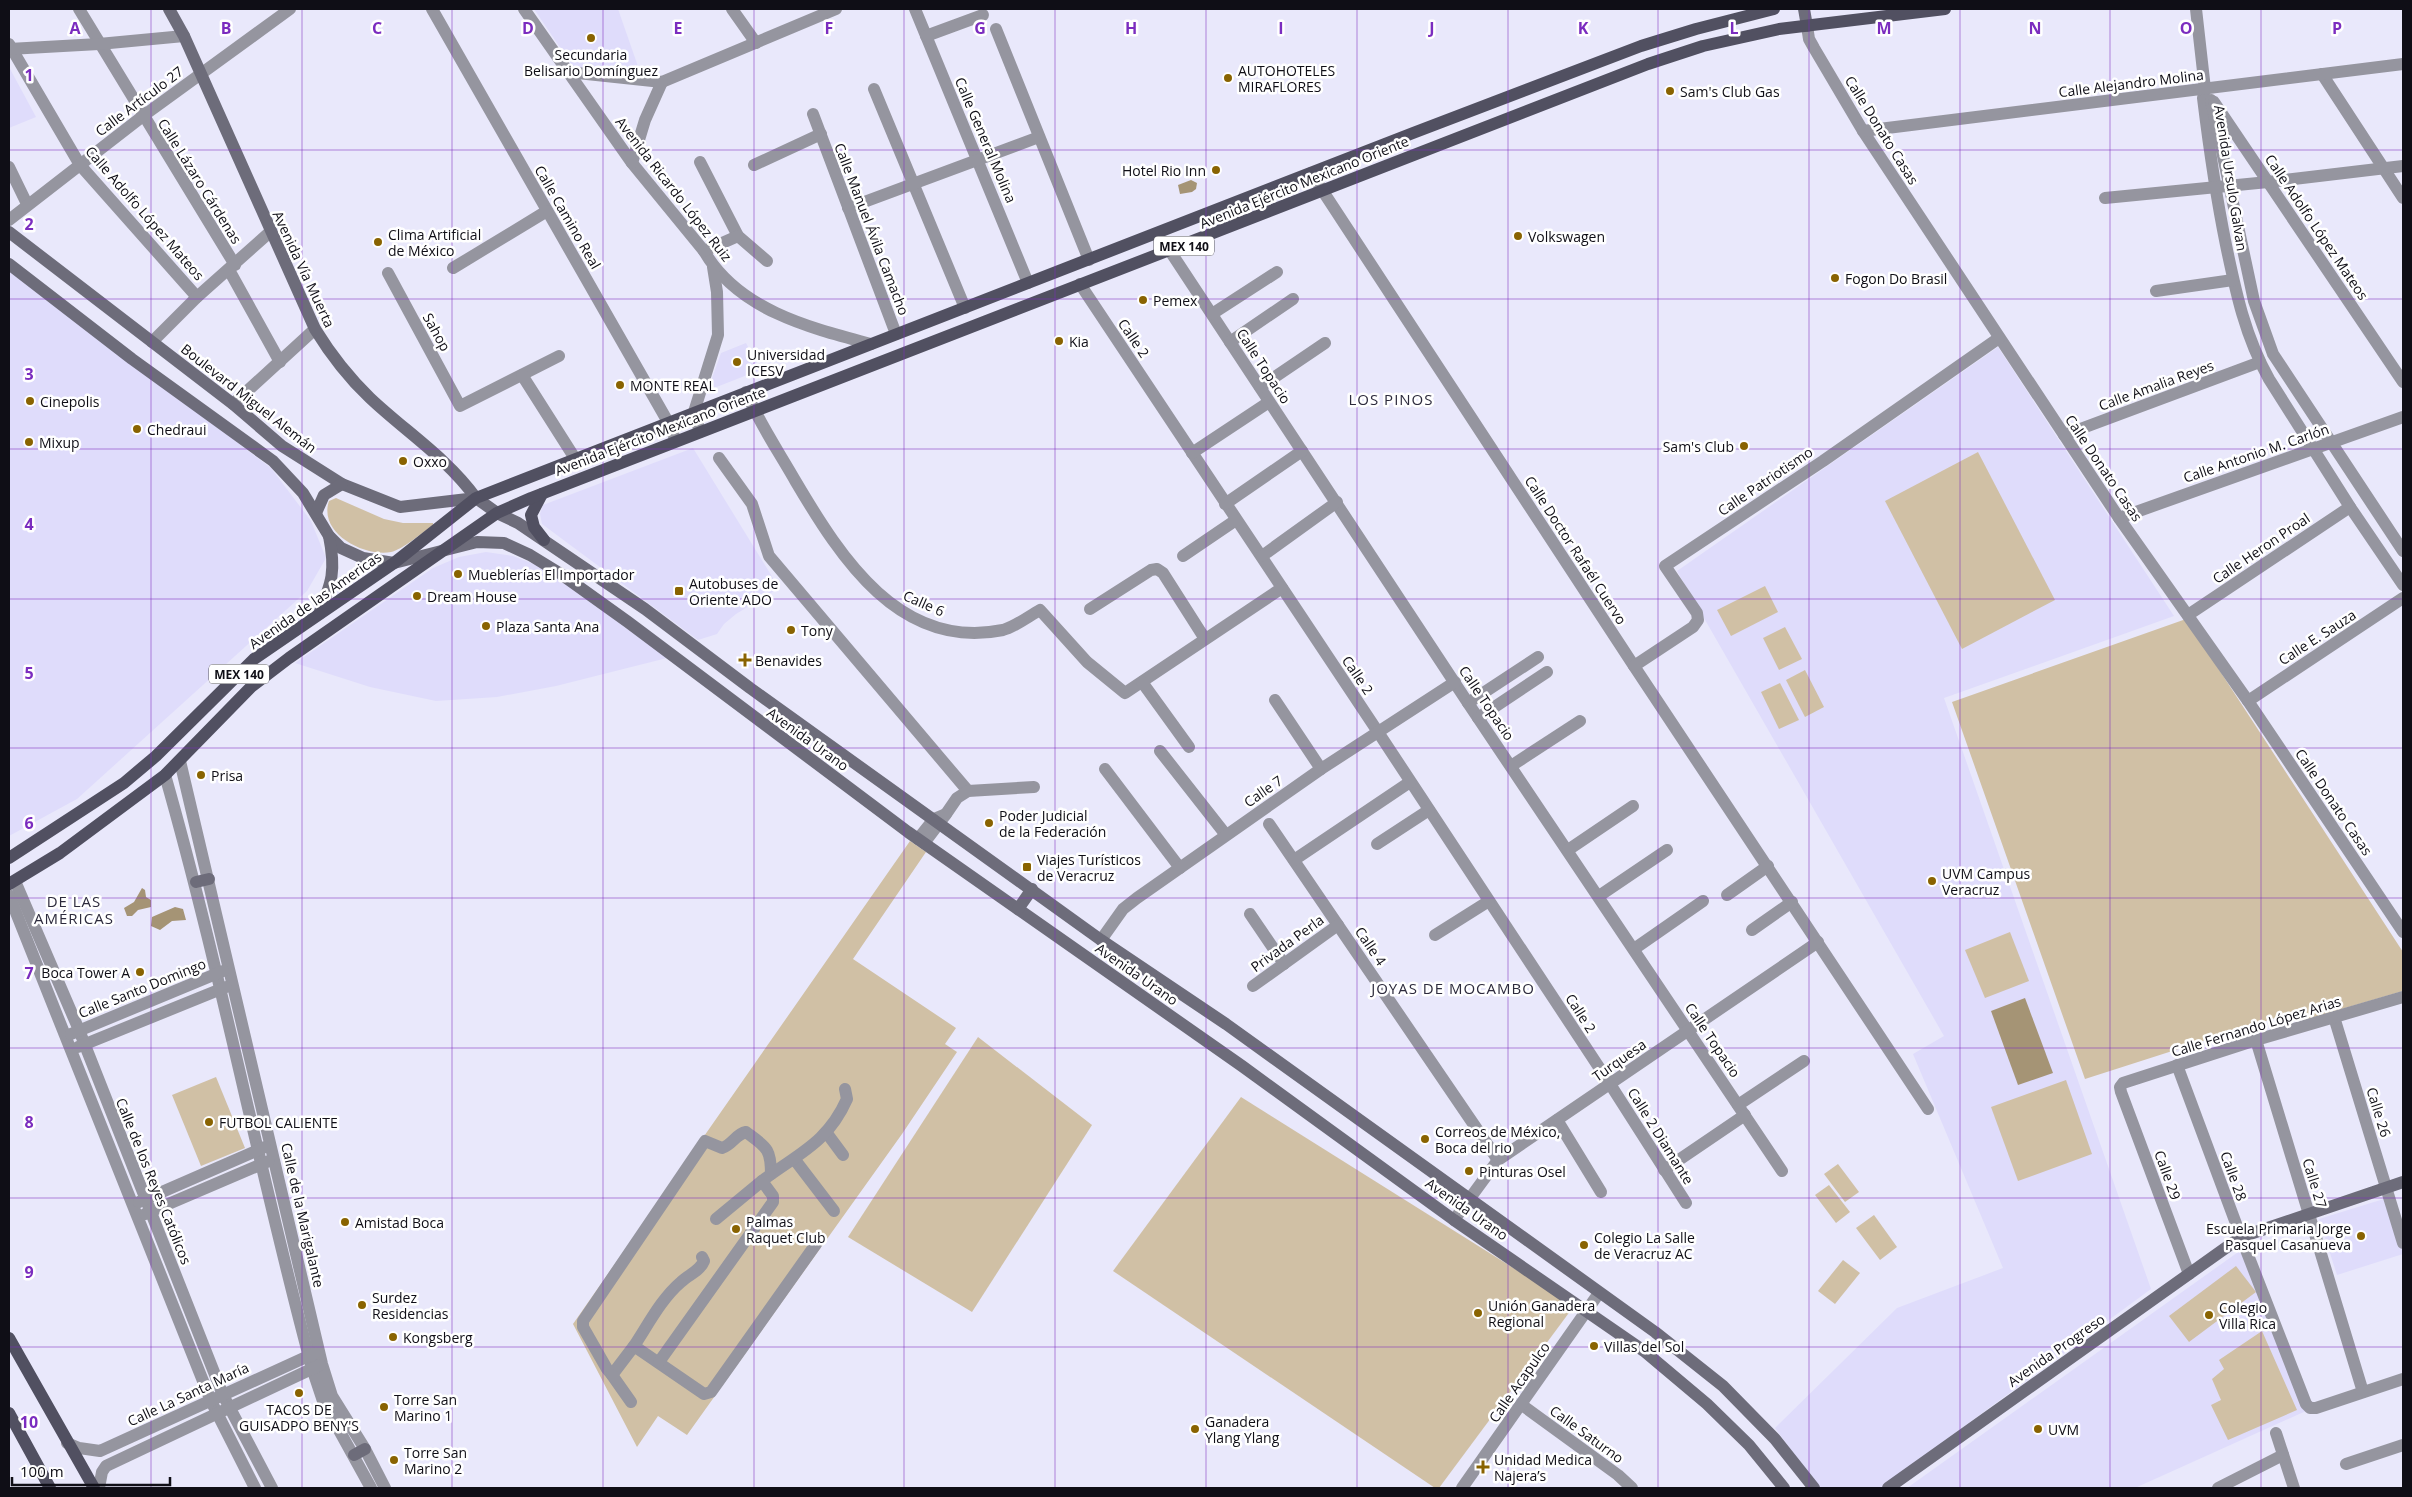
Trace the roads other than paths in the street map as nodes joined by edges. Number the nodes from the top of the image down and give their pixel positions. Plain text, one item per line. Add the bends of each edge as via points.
1 (79, 9) edge
2 (169, 9) edge
3 (290, 9) edge
4 (432, 9) edge
5 (524, 9) edge
6 (732, 9) edge
7 (836, 9) edge
8 (915, 9) edge
9 (1774, 9) edge
10 (1804, 9) edge
11 (1946, 9) edge
12 (2196, 9) edge
13 (983, 15) dead end
14 (1807, 26) junction
15 (996, 29) dead end
16 (184, 36) junction
17 (926, 36) junction
18 (756, 43) junction
19 (99, 44) junction
20 (10, 47) edge
21 (2403, 64) edge
22 (568, 72) junction
23 (200, 74) junction
24 (2322, 74) junction
25 (662, 82) junction
26 (2205, 88) junction
27 (874, 89) dead end
28 (814, 114) dead end
29 (143, 116) junction
30 (1863, 131) junction
31 (821, 134) junction
32 (1039, 137) junction
33 (978, 160) junction
34 (700, 162) dead end
35 (632, 163) junction
36 (80, 165) junction
37 (754, 165) dead end
38 (2403, 166) edge
39 (9, 167) edge
40 (2384, 168) junction
41 (1311, 173) junction
42 (2268, 182) junction
43 (914, 184) junction
44 (2230, 185) junction
45 (2215, 186) junction
46 (1322, 192) junction
47 (2105, 198) dead end
48 (2403, 198) edge
49 (27, 204) junction
50 (848, 208) junction
51 (547, 210) junction
52 (9, 220) edge
53 (9, 232) edge
54 (270, 232) junction
55 (738, 236) junction
56 (704, 251) junction
57 (1170, 251) junction
58 (1089, 260) junction
59 (767, 261) dead end
60 (9, 264) edge
61 (713, 267) junction
62 (232, 268) junction
63 (453, 268) dead end
64 (1277, 272) dead end
65 (388, 273) dead end
66 (2233, 280) junction
67 (1028, 283) junction
68 (1080, 284) junction
69 (2156, 291) dead end
70 (197, 297) junction
71 (1294, 299) dead end
72 (965, 308) junction
73 (1212, 314) junction
74 (315, 330) junction
75 (896, 334) junction
76 (1999, 338) junction
77 (152, 342) junction
78 (1230, 342) junction
79 (1325, 343) dead end
80 (871, 344) junction
81 (558, 356) dead end
82 (280, 362) junction
83 (2260, 362) junction
84 (522, 375) junction
85 (2403, 382) edge
86 (1260, 387) junction
87 (746, 392) junction
88 (1269, 402) junction
89 (233, 404) junction
90 (754, 411) junction
91 (694, 412) junction
92 (2403, 417) edge
93 (668, 422) junction
94 (700, 432) junction
95 (2064, 435) junction
96 (676, 441) junction
97 (2331, 442) junction
98 (2313, 449) junction
99 (1302, 451) junction
100 (1192, 453) junction
101 (719, 458) dead end
102 (576, 460) junction
103 (342, 484) junction
104 (542, 494) junction
105 (476, 498) junction
106 (1337, 502) junction
107 (1225, 504) junction
108 (2350, 506) junction
109 (497, 513) junction
110 (316, 514) junction
111 (2118, 518) junction
112 (1236, 520) junction
113 (329, 536) junction
114 (544, 540) junction
115 (443, 550) junction
116 (2403, 551) edge
117 (1184, 556) dead end
118 (1262, 556) junction
119 (394, 563) junction
120 (2403, 585) edge
121 (1282, 588) junction
122 (2403, 598) edge
123 (341, 599) junction
124 (1090, 609) dead end
125 (351, 613) junction
126 (318, 614) junction
127 (2188, 615) junction
128 (1206, 639) junction
129 (1538, 657) dead end
130 (1634, 666) junction
131 (1547, 672) dead end
132 (1142, 682) junction
133 (1455, 682) junction
134 (1275, 700) dead end
135 (2248, 701) junction
136 (1468, 703) junction
137 (1478, 718) junction
138 (1580, 721) dead end
139 (1378, 732) junction
140 (1189, 748) dead end
141 (1160, 751) dead end
142 (180, 762) junction
143 (1511, 766) junction
144 (1105, 769) dead end
145 (1321, 769) junction
146 (165, 775) junction
147 (1410, 782) junction
148 (1034, 787) dead end
149 (968, 790) junction
150 (1632, 806) dead end
151 (86, 808) junction
152 (1428, 810) junction
153 (940, 819) junction
154 (1269, 824) dead end
155 (99, 826) junction
156 (1226, 835) junction
157 (921, 841) junction
158 (1377, 844) dead end
159 (1568, 850) junction
160 (1667, 850) dead end
161 (9, 858) edge
162 (1294, 860) junction
163 (1768, 866) junction
164 (1180, 868) junction
165 (209, 879) junction
166 (12, 882) edge
167 (196, 882) junction
168 (1032, 889) junction
169 (9, 895) edge
170 (1727, 895) dead end
171 (1599, 896) junction
172 (1489, 901) junction
173 (1703, 901) dead end
174 (1792, 902) junction
175 (1018, 909) junction
176 (1250, 914) dead end
177 (1338, 925) junction
178 (1752, 930) dead end
179 (2403, 932) edge
180 (1435, 936) dead end
181 (1101, 940) junction
182 (1818, 942) junction
183 (1634, 949) junction
184 (1284, 964) junction
185 (230, 968) junction
186 (216, 974) junction
187 (234, 984) junction
188 (1253, 986) dead end
189 (219, 989) junction
190 (2403, 998) edge
191 (2334, 1018) junction
192 (79, 1030) junction
193 (1689, 1030) junction
194 (66, 1036) junction
195 (2256, 1040) junction
196 (84, 1044) junction
197 (71, 1050) junction
198 (1804, 1061) dead end
199 (2178, 1065) junction
200 (1610, 1084) junction
201 (2120, 1087) joint
202 (845, 1088) dead end
203 (1928, 1109) dead end
204 (1744, 1114) junction
205 (1557, 1120) junction
206 (826, 1132) junction
207 (272, 1144) junction
208 (258, 1150) junction
209 (843, 1155) dead end
210 (771, 1156) junction
211 (275, 1159) junction
212 (1498, 1160) junction
213 (789, 1162) junction
214 (261, 1164) junction
215 (1782, 1171) dead end
216 (1667, 1173) junction
217 (766, 1178) junction
218 (2403, 1182) edge
219 (2387, 1188) junction
220 (1601, 1192) dead end
221 (145, 1199) junction
222 (1469, 1200) junction
223 (133, 1204) junction
224 (1686, 1204) dead end
225 (834, 1211) dead end
226 (151, 1212) junction
227 (2309, 1214) junction
228 (138, 1217) junction
229 (716, 1219) dead end
230 (1454, 1220) junction
231 (2241, 1237) junction
232 (2403, 1243) edge
233 (816, 1244) dead end
234 (702, 1257) dead end
235 (2189, 1274) junction
236 (1599, 1293) junction
237 (1588, 1311) junction
238 (9, 1338) edge
239 (634, 1346) junction
240 (314, 1353) junction
241 (660, 1362) junction
242 (318, 1366) junction
243 (612, 1375) junction
244 (2403, 1379) edge
245 (2363, 1392) junction
246 (223, 1395) junction
247 (631, 1402) dead end
248 (1522, 1405) junction
249 (213, 1407) junction
250 (229, 1407) junction
251 (9, 1413) edge
252 (154, 1427) junction
253 (2276, 1433) dead end
254 (160, 1439) junction
255 (68, 1443) junction
256 (2403, 1445) edge
257 (360, 1452) junction
258 (2283, 1455) junction
259 (2346, 1464) dead end
260 (2221, 1487) edge
261 (50, 1488) edge
262 (94, 1488) edge
263 (99, 1488) edge
264 (254, 1488) edge
265 (272, 1488) edge
266 (371, 1488) edge
267 (386, 1488) edge
268 (1462, 1488) edge
269 (1632, 1488) edge
270 (1784, 1488) edge
271 (1814, 1488) edge
272 (1888, 1488) edge
273 (2294, 1488) edge

1 - 19 street, Calle Lázaro Cárdenas
2 - 16 main road, Avenida Vía Muerta
3 - 23 street, Calle Artículo 27
4 - 51 street, Calle Camino Real
5 - 22 street, Avenida Ricardo López Ruiz
6 - 18 street
7 - 18 street
8 - 17 street, Calle General Molina
9 - 41 main road, Avenida Ejército Mexicano Oriente / MEX 140 via 1641,46
10 - 14 main road, Calle Donato Casas
11 - 14 main road, Avenida Ejército Mexicano Oriente / MEX 140
12 - 26 street
13 - 17 street
14 - 30 street, Calle Donato Casas via 1809,39
14 - 46 main road, Avenida Ejército Mexicano Oriente / MEX 140 via 1739,37 1648,64
15 - 32 street
16 - 19 street
16 - 23 main road, Avenida Vía Muerta
17 - 33 street, Calle General Molina
18 - 25 street
19 - 20 street
19 - 29 street, Calle Lázaro Cárdenas
20 - 36 street, Calle Adolfo López Mateos
21 - 24 street, Calle Alejandro Molina
22 - 25 street
22 - 35 street, Avenida Ricardo López Ruiz
23 - 29 street, Calle Artículo 27
23 - 54 main road, Avenida Vía Muerta
24 - 26 street, Calle Alejandro Molina
24 - 40 street
25 - 35 street via 645,120
26 - 30 street, Calle Alejandro Molina
26 - 42 street, Calle Adolfo López Mateos
26 - 44 street, Avenida Ursulo Galvan via 2210,95
26 - 45 street, Avenida Ursulo Galvan via 2203,98
27 - 43 street
28 - 31 street, Calle Manuel Ávila Camacho
29 - 36 street, Calle Artículo 27
29 - 62 street, Calle Lázaro Cárdenas
30 - 76 street, Calle Donato Casas
31 - 37 street
31 - 50 street, Calle Manuel Ávila Camacho
32 - 33 street
32 - 58 street
33 - 43 street
33 - 67 street, Calle General Molina
34 - 55 street
35 - 56 street, Avenida Ricardo López Ruiz
36 - 49 street, Calle Artículo 27
36 - 70 street, Calle Adolfo López Mateos
38 - 40 street
39 - 49 street
40 - 42 street
40 - 48 street
41 - 46 street, Calle Doctor Rafaél Cuervo
41 - 58 main road, Avenida Ejército Mexicano Oriente / MEX 140
42 - 44 street
42 - 85 street, Calle Adolfo López Mateos
43 - 50 street
43 - 72 street
44 - 45 street
44 - 97 street, Avenida Ursulo Galvan via 2254,301 2273,354
45 - 47 street
45 - 66 street, Avenida Ursulo Galvan
46 - 57 main road, Avenida Ejército Mexicano Oriente / MEX 140
46 - 130 street, Calle Doctor Rafaél Cuervo
49 - 52 street, Calle Artículo 27
50 - 75 street, Calle Manuel Ávila Camacho
51 - 63 street
51 - 93 street, Calle Camino Real
53 - 77 main road, Boulevard Miguel Alemán
54 - 62 street
54 - 74 main road, Avenida Vía Muerta
55 - 56 street
55 - 59 street
56 - 61 street, Avenida Ricardo López Ruiz
57 - 68 main road, Avenida Ejército Mexicano Oriente / MEX 140
57 - 73 street, Calle Topacio
58 - 67 main road, Avenida Ejército Mexicano Oriente / MEX 140
60 - 110 main road via 132,360 273,461 303,493
61 - 80 street, Avenida Ricardo López Ruiz via 740,292 778,314 816,329
61 - 91 street via 718,335
62 - 70 street
62 - 82 street, Calle Lázaro Cárdenas
64 - 73 street
65 - 84 street, Sahop via 460,406
66 - 69 street
66 - 83 street, Avenida Ursulo Galvan via 2239,309
67 - 72 main road, Avenida Ejército Mexicano Oriente / MEX 140
68 - 90 main road, Avenida Ejército Mexicano Oriente / MEX 140
68 - 100 street, Calle 2
70 - 77 street
71 - 78 street
72 - 75 main road, Avenida Ejército Mexicano Oriente / MEX 140
73 - 78 street, Calle Topacio
74 - 82 street
74 - 105 main road, Avenida Vía Muerta via 339,367 458,474
75 - 80 main road, Avenida Ejército Mexicano Oriente / MEX 140
76 - 95 street, Calle Donato Casas
76 - 130 street, Calle Patriotismo via 1823,461 1664,566 1697,613 1698,620 1694,627
77 - 89 main road, Boulevard Miguel Alemán
78 - 86 street, Calle Topacio
79 - 86 street
80 - 87 main road, Avenida Ejército Mexicano Oriente / MEX 140
81 - 84 street
82 - 89 street
83 - 95 street, Calle Amalia Reyes
83 - 98 street, Avenida Ursulo Galvan
84 - 102 street
86 - 88 street, Calle Topacio
87 - 90 street, Calle 6
87 - 91 main road, Avenida Ejército Mexicano Oriente / MEX 140
88 - 99 street, Calle Topacio
88 - 100 street
89 - 103 main road, Boulevard Miguel Alemán via 282,446
90 - 94 main road, Avenida Ejército Mexicano Oriente / MEX 140
90 - 132 street, Calle 6 via 838,547 869,586 892,606 941,628 970,633 1005,630 1040,610 1087,662 1125,693
91 - 93 main road, Avenida Ejército Mexicano Oriente / MEX 140
91 - 94 street
92 - 97 street, Calle Antonio M. Carlón
93 - 96 street, Calle Camino Real
93 - 102 main road, Avenida Ejército Mexicano Oriente / MEX 140
94 - 96 main road, Avenida Ejército Mexicano Oriente / MEX 140
95 - 111 street, Calle Donato Casas
96 - 104 main road, Avenida Ejército Mexicano Oriente / MEX 140
97 - 98 street, Calle Antonio M. Carlón
97 - 116 street, Avenida Ursulo Galvan
98 - 108 street, Avenida Ursulo Galvan
98 - 111 street, Calle Antonio M. Carlón
99 - 106 street, Calle Topacio
99 - 107 street
100 - 107 street, Calle 2
101 - 149 street via 752,504 769,556
102 - 105 main road, Avenida Ejército Mexicano Oriente / MEX 140
103 - 105 main road, Boulevard Miguel Alemán via 400,507
103 - 110 main road via 324,495
104 - 109 main road, Avenida Ejército Mexicano Oriente / MEX 140
104 - 114 main road via 531,515 534,527
105 - 109 main road
105 - 119 main road, Avenida de las Americas / MEX 140
106 - 118 street
106 - 133 street, Calle Topacio
107 - 112 street, Calle 2
108 - 120 street, Avenida Ursulo Galvan
108 - 127 street, Calle Heron Proal
109 - 114 main road, Avenida Urano
109 - 115 main road, Avenida Ejército Mexicano Oriente / MEX 140
110 - 113 main road
111 - 127 street, Calle Donato Casas
112 - 117 street
112 - 118 street, Calle 2
113 - 119 main road via 341,548 363,558
113 - 126 main road via 334,562 331,585
114 - 153 main road, Avenida Urano via 645,609 758,694
115 - 119 main road
115 - 125 main road, MEX 140
115 - 157 main road, Avenida Urano via 477,542 504,544 530,555 628,622
118 - 121 street, Calle 2
119 - 123 main road, Avenida de las Americas / MEX 140
121 - 128 street, Calle 6
121 - 139 street, Calle 2
122 - 135 street, Calle E. Sauza
123 - 125 main road
123 - 126 main road, Avenida de las Americas / MEX 140
124 - 128 street via 1151,570 1158,569
125 - 142 main road, MEX 140 via 251,687
126 - 151 main road, Avenida de las Americas / MEX 140 via 254,659 156,756 124,783
127 - 135 street, Calle Donato Casas
128 - 132 street, Calle 6
129 - 136 street
130 - 163 street, Calle Doctor Rafaél Cuervo
131 - 137 street
132 - 140 street
133 - 136 street, Calle Topacio
133 - 139 street, Calle 7
134 - 145 street
135 - 179 street, Calle Donato Casas
136 - 137 street, Calle Topacio
137 - 143 street, Calle Topacio
138 - 143 street
139 - 145 street, Calle 7
139 - 147 street, Calle 2
141 - 156 street
142 - 146 main road, MEX 140
142 - 165 street, Calle de la Marigalante
143 - 159 street, Calle Topacio
144 - 164 street
145 - 156 street, Calle 7
146 - 155 main road, MEX 140
146 - 167 street, Calle de la Marigalante
147 - 152 street, Calle 2
147 - 162 street
148 - 149 street
149 - 153 street
150 - 159 street
151 - 155 main road
151 - 161 main road, Avenida de las Americas / MEX 140
152 - 158 street
152 - 172 street, Calle 2
153 - 157 street
153 - 168 main road, Avenida Urano
154 - 162 street, Calle 4
155 - 166 main road, MEX 140
156 - 164 street, Calle 7
157 - 175 main road, Avenida Urano
159 - 171 street, Calle Topacio
160 - 171 street
162 - 177 street, Calle 4
163 - 170 street
163 - 174 street, Calle Doctor Rafaél Cuervo
164 - 181 street, Calle 7 via 1123,909
165 - 167 main road
165 - 185 street, Calle de la Marigalante
166 - 192 street, Calle de los Reyes Católicos
167 - 186 street, Calle de la Marigalante
168 - 175 main road
168 - 181 main road, Avenida Urano
169 - 194 street, Calle de los Reyes Católicos
171 - 183 street, Calle Topacio
172 - 180 street
172 - 200 street, Calle 2
173 - 183 street
174 - 178 street
174 - 182 street, Calle Doctor Rafaél Cuervo
175 - 230 main road, Avenida Urano
176 - 184 street
177 - 184 street, Privada Perla
177 - 212 street, Calle 4
181 - 222 main road, Avenida Urano via 1226,1024
182 - 193 street, Turquesa
182 - 203 street, Calle Doctor Rafaél Cuervo
183 - 193 street, Calle Topacio
184 - 188 street, Privada Perla
185 - 186 street, Calle Santo Domingo
185 - 187 street, Calle de la Marigalante
186 - 189 street, Calle de la Marigalante
186 - 192 street, Calle Santo Domingo
187 - 189 street
187 - 207 street, Calle de la Marigalante
189 - 196 street
189 - 208 street, Calle de la Marigalante
190 - 191 street, Calle Fernando López Arias
191 - 195 street, Calle Fernando López Arias
191 - 219 street, Calle 26
192 - 194 street, Calle Santo Domingo
192 - 196 street, Calle de los Reyes Católicos
193 - 200 street, Turquesa
193 - 204 street, Calle Topacio
194 - 197 street, Calle de los Reyes Católicos
195 - 199 street, Calle Fernando López Arias
195 - 227 street, Calle 27
196 - 197 street
196 - 221 street, Calle de los Reyes Católicos
197 - 223 street, Calle de los Reyes Católicos
198 - 204 street
199 - 201 street, Calle Fernando López Arias via 2123,1083
199 - 231 street, Calle 28
200 - 205 street, Turquesa
200 - 216 street, Calle 2 Diamante
201 - 235 street, Calle 29
202 - 206 street via 847,1099
204 - 215 street, Calle Topacio
204 - 216 street
205 - 212 street, Turquesa
205 - 220 street
206 - 209 street
206 - 213 street
207 - 208 street
207 - 211 street, Calle de la Marigalante
208 - 214 street, Calle de la Marigalante
208 - 221 street
210 - 213 street
210 - 217 street
210 - 243 street via 767,1148 746,1132 722,1148 705,1140 584,1321 583,1327
211 - 214 street
211 - 240 street, Calle de la Marigalante
212 - 222 street, Turquesa
213 - 217 street
213 - 225 street
214 - 226 street
214 - 240 street, Calle de la Marigalante
216 - 224 street, Calle 2 Diamante
217 - 229 street
217 - 241 street via 773,1202
218 - 219 main road, Avenida Progreso
219 - 227 main road, Avenida Progreso
219 - 232 street, Calle 26
221 - 223 street
221 - 226 street, Calle de los Reyes Católicos
222 - 230 street, Turquesa
222 - 236 main road, Avenida Urano
223 - 228 street, Calle de los Reyes Católicos
226 - 228 street
226 - 246 street, Calle de los Reyes Católicos
227 - 231 main road, Avenida Progreso
227 - 245 street, Calle 27
228 - 249 street, Calle de los Reyes Católicos
230 - 237 main road, Avenida Urano
231 - 235 main road, Avenida Progreso
231 - 245 street, Calle 28 via 2306,1404 2310,1408
233 - 241 street via 711,1392 704,1394
234 - 239 street via 702,1266 667,1296
235 - 272 main road, Avenida Progreso
236 - 237 street, Calle Acapulco
236 - 271 main road, Avenida Urano via 1656,1332 1723,1386 1775,1439
237 - 248 street, Calle Acapulco
237 - 270 main road, Avenida Urano via 1644,1350 1707,1404 1749,1445
238 - 255 main road
239 - 241 street
239 - 243 street
240 - 242 street, Calle de la Marigalante
240 - 246 street, Calle La Santa María
242 - 250 street, Calle La Santa María
242 - 257 street, Calle de la Marigalante via 323,1401
243 - 247 street
244 - 245 street
246 - 249 street, Calle La Santa María
246 - 250 street, Calle de los Reyes Católicos
248 - 268 street, Calle Acapulco
248 - 269 street, Calle Saturno
249 - 250 street, Calle La Santa María
249 - 252 street, Calle La Santa María
249 - 254 street, Calle La Santa María
249 - 264 street, Calle de los Reyes Católicos
250 - 265 street, Calle de los Reyes Católicos
251 - 261 main road
252 - 254 street
252 - 255 street, Calle La Santa María via 100,1451
253 - 258 street
254 - 263 street, Calle La Santa María via 106,1466
255 - 262 main road
256 - 259 street
257 - 266 street, Calle de la Marigalante
257 - 267 street, Calle de la Marigalante
258 - 260 street
258 - 273 street

